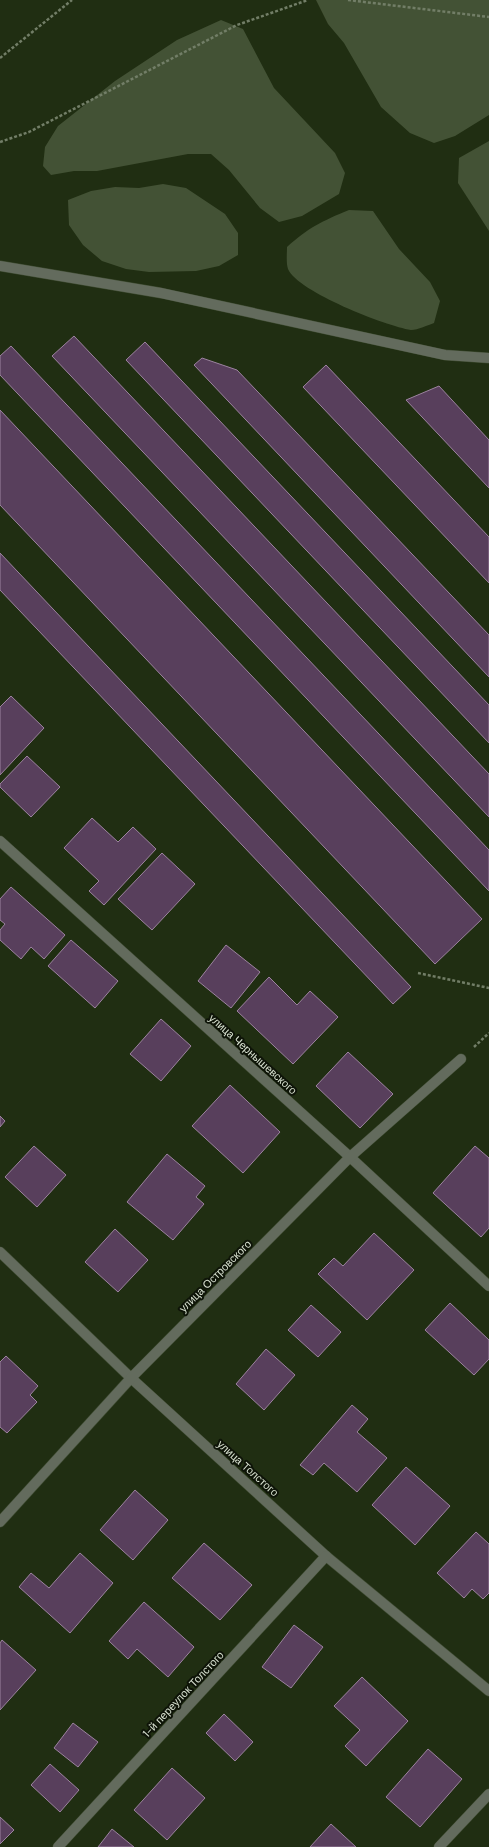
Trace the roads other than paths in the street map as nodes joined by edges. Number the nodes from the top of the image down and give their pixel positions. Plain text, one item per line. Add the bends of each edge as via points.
1 (0, 266) edge
2 (489, 358) edge
3 (0, 841) edge
4 (461, 1059) dead end
5 (350, 1157) junction
6 (0, 1252) edge
7 (489, 1286) edge
8 (131, 1378) junction
9 (0, 1522) edge
10 (326, 1556) junction
11 (489, 1692) edge
12 (489, 1794) edge
13 (58, 1847) edge
14 (440, 1847) edge

1 - 2 street via 161,293 445,355
3 - 5 street, улица Чернышевского
4 - 5 street, улица Островского
5 - 7 street, улица Чернышевского
5 - 8 street, улица Островского
6 - 8 street, улица Толстого
8 - 9 street, улица Островского
8 - 10 street, улица Толстого
10 - 11 street, улица Толстого
10 - 13 street, 1-й переулок Толстого
12 - 14 street

